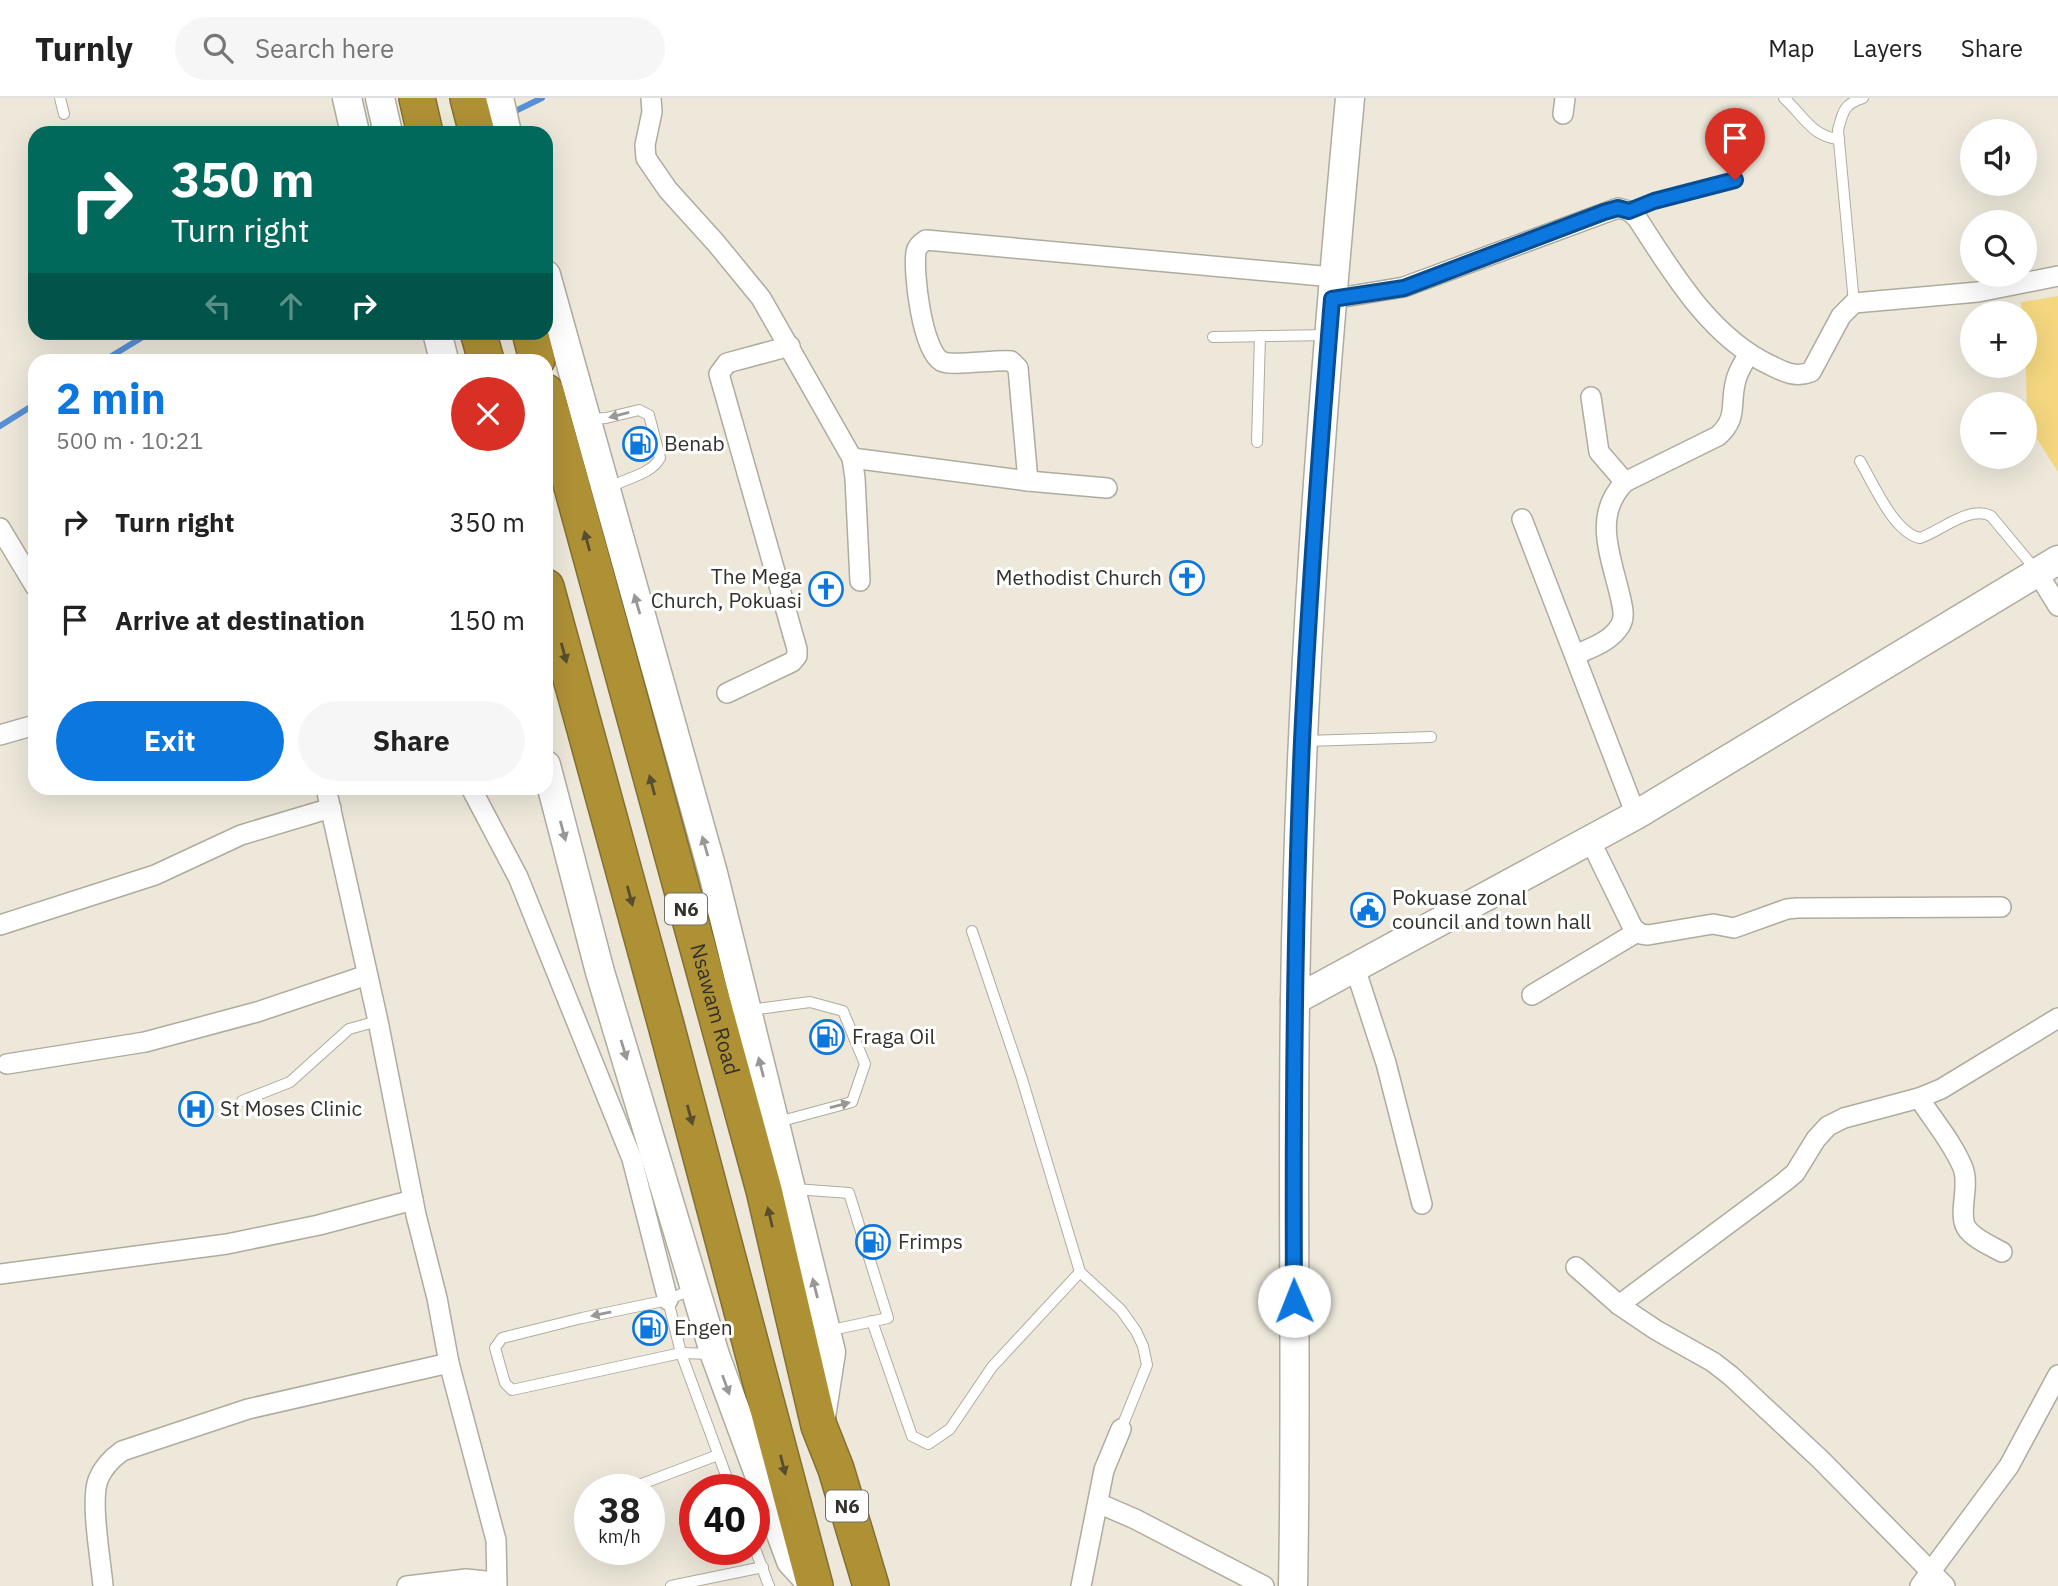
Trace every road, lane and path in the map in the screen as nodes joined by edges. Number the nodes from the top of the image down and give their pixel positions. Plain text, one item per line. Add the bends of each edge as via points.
1 (60, 98) edge
2 (346, 98) edge
3 (380, 98) edge
4 (650, 98) edge
5 (1350, 98) edge
6 (1784, 98) edge
7 (1863, 98) edge
8 (64, 114) dead end
9 (353, 126) edge
10 (386, 126) edge
11 (1839, 139) junction
12 (1735, 180) dead end
13 (1629, 211) junction
14 (2058, 276) edge
15 (1333, 288) junction
16 (553, 300) edge
17 (1854, 303) junction
18 (1329, 335) junction
19 (1260, 336) junction
20 (1213, 337) dead end
21 (790, 346) junction
22 (1748, 355) junction
23 (1591, 397) dead end
24 (553, 418) edge
25 (586, 419) junction
26 (1258, 442) dead end
27 (852, 458) junction
28 (1860, 461) dead end
29 (1028, 481) junction
30 (1625, 482) junction
31 (1107, 488) dead end
32 (605, 490) junction
33 (1522, 519) dead end
34 (0, 528) edge
35 (2048, 566) edge
36 (28, 574) edge
37 (860, 581) dead end
38 (2058, 606) edge
39 (553, 613) edge
40 (1575, 655) junction
41 (727, 692) dead end
42 (28, 727) edge
43 (0, 735) edge
44 (1432, 737) dead end
45 (1302, 741) junction
46 (553, 792) edge
47 (328, 795) edge
48 (475, 795) edge
49 (331, 808) junction
50 (1636, 815) junction
51 (1590, 840) junction
52 (2001, 907) dead end
53 (0, 925) edge
54 (972, 931) dead end
55 (1637, 932) junction
56 (1355, 968) junction
57 (367, 975) junction
58 (1531, 995) dead end
59 (1295, 1000) junction
60 (747, 1011) junction
61 (2058, 1018) edge
62 (378, 1021) junction
63 (7, 1064) dead end
64 (1919, 1098) junction
65 (242, 1101) dead end
66 (774, 1123) junction
67 (791, 1188) junction
68 (413, 1200) junction
69 (1422, 1204) dead end
70 (677, 1225) junction
71 (2002, 1252) dead end
72 (1576, 1267) dead end
73 (1080, 1272) junction
74 (0, 1274) edge
75 (696, 1287) junction
76 (737, 1293) junction
77 (668, 1300) junction
78 (1619, 1305) junction
79 (872, 1321) junction
80 (826, 1331) junction
81 (681, 1353) junction
82 (715, 1355) junction
83 (449, 1363) junction
84 (2058, 1375) edge
85 (819, 1426) junction
86 (1121, 1429) joint
87 (718, 1455) junction
88 (725, 1474) edge
89 (665, 1475) edge
90 (1098, 1503) junction
91 (763, 1567) joint
92 (1931, 1570) junction
93 (496, 1584) edge
94 (103, 1586) edge
95 (407, 1586) edge
96 (671, 1586) edge
97 (769, 1586) edge
98 (814, 1586) edge
99 (871, 1586) edge
100 (1081, 1586) edge
101 (1265, 1586) edge
102 (1293, 1586) edge
103 (1920, 1586) edge
104 (1945, 1586) edge

1 - 8 lane
2 - 9 street
3 - 10 street
4 - 21 street via 646,158 761,298
5 - 15 street
6 - 11 lane via 1817,133
7 - 11 lane via 1851,102 1842,113
11 - 17 lane
12 - 13 lane
13 - 15 street via 1604,212 1404,288
13 - 22 street via 1683,287
14 - 17 street via 1978,292
15 - 18 street
15 - 29 street via 922,242 916,251 917,282 925,335 938,359 949,363 1011,360 1018,368
16 - 25 street
17 - 22 street via 1841,316 1811,372 1790,374
18 - 19 lane
18 - 45 street
19 - 20 lane
19 - 26 lane
21 - 27 street
21 - 41 street via 727,363 719,374 797,649 792,662
22 - 30 street via 1737,377 1733,416 1727,428
23 - 30 street via 1599,452
85 -> 24 highway, Nsawam Road / N6 via 764,1190
25 - 32 street
32 -> 25 lane via 657,465 660,458 649,415 639,410
27 - 29 street
27 - 37 street
28 - 35 lane via 1894,519 1911,536 1920,538 1984,513
29 - 31 street
30 - 40 street via 1610,502 1606,528 1622,622 1613,635
60 -> 32 street
33 - 40 street
34 - 36 street
35 - 38 street
35 - 50 street
39 -> 76 highway, N6
40 - 50 street
42 - 43 street
44 - 45 lane
45 - 59 street
46 -> 70 street via 600,972
47 - 49 street
48 - 77 street via 518,877 632,1159
49 - 53 street via 241,835 155,875
49 - 57 street
50 - 51 street
51 - 55 street
51 - 56 street
52 - 55 street via 1797,908 1734,928 1713,924 1648,935
54 - 73 lane
55 - 58 street
56 - 59 street
56 - 69 street via 1386,1063
57 - 62 street
57 - 63 street via 257,1012 145,1042
59 - 102 street
66 -> 60 street
66 -> 60 lane via 852,1102 865,1064 843,1011 810,1002
61 - 64 street
62 - 65 lane via 349,1029 290,1082
62 - 68 street
64 - 71 street via 1964,1171 1966,1229
64 - 78 street via 1828,1126 1783,1183
66 - 67 street
67 - 79 lane via 849,1193 888,1318
80 -> 67 street
68 - 74 street via 227,1244
68 - 83 street
70 - 75 street
70 - 76 street
72 - 78 street
73 - 79 lane via 992,1367 950,1429 928,1444 912,1436
73 - 86 lane via 1121,1311 1143,1346 1147,1365
75 - 77 lane
75 - 82 street
76 -> 98 highway, N6
77 - 81 lane
77 -> 81 lane via 502,1338 495,1349 505,1383 512,1390
78 - 92 street via 1731,1376
79 - 80 lane
80 - 85 street via 831,1352
81 - 82 lane
81 - 87 lane
82 -> 98 street via 791,1561
83 - 93 street via 496,1540
83 - 94 street via 248,1409 122,1451 96,1483
84 - 92 street via 2009,1466
85 - 99 highway, Nsawam Road / N6
86 - 90 street via 1104,1470
87 - 88 lane
87 - 89 lane
90 - 100 street
90 - 101 street
91 - 96 lane
91 - 97 lane
92 - 103 street
92 - 104 street
93 - 95 street via 466,1579

